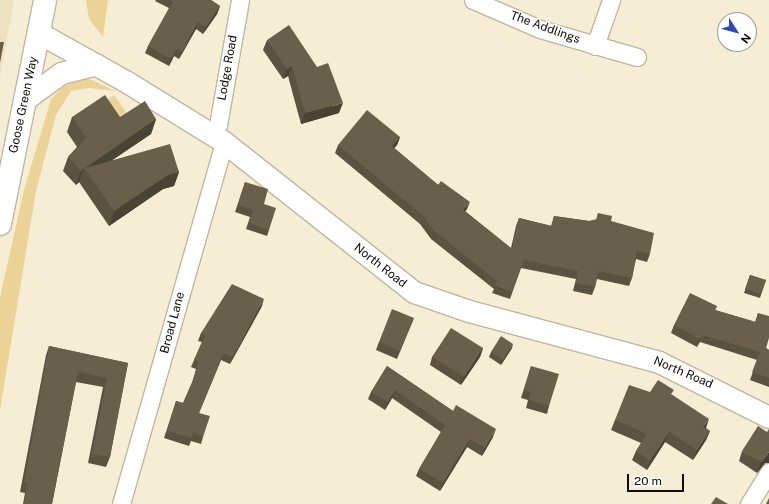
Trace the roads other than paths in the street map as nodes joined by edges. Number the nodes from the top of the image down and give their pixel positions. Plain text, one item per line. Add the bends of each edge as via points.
1 (45, 0) edge
2 (240, 0) edge
3 (473, 0) edge
4 (611, 0) edge
5 (38, 33) junction
6 (595, 46) junction
7 (637, 57) dead end
8 (96, 64) junction
9 (24, 100) junction
10 (218, 138) junction
11 (0, 224) edge
12 (769, 417) edge
13 (769, 472) edge
14 (121, 504) edge
15 (749, 504) edge

1 - 5 main road, Goose Green Way
2 - 10 street, Lodge Road via 218,125
3 - 6 street, The Addlings via 540,29
4 - 6 street, The Addlings
5 - 8 street, North Road
5 - 9 main road, Goose Green Way
6 - 7 street, The Addlings
8 - 9 street via 61,73
8 - 10 street, North Road
9 - 11 main road, Goose Green Way
10 - 12 street, North Road via 414,292 469,311 659,362
10 - 14 street, Broad Lane
13 - 15 street

